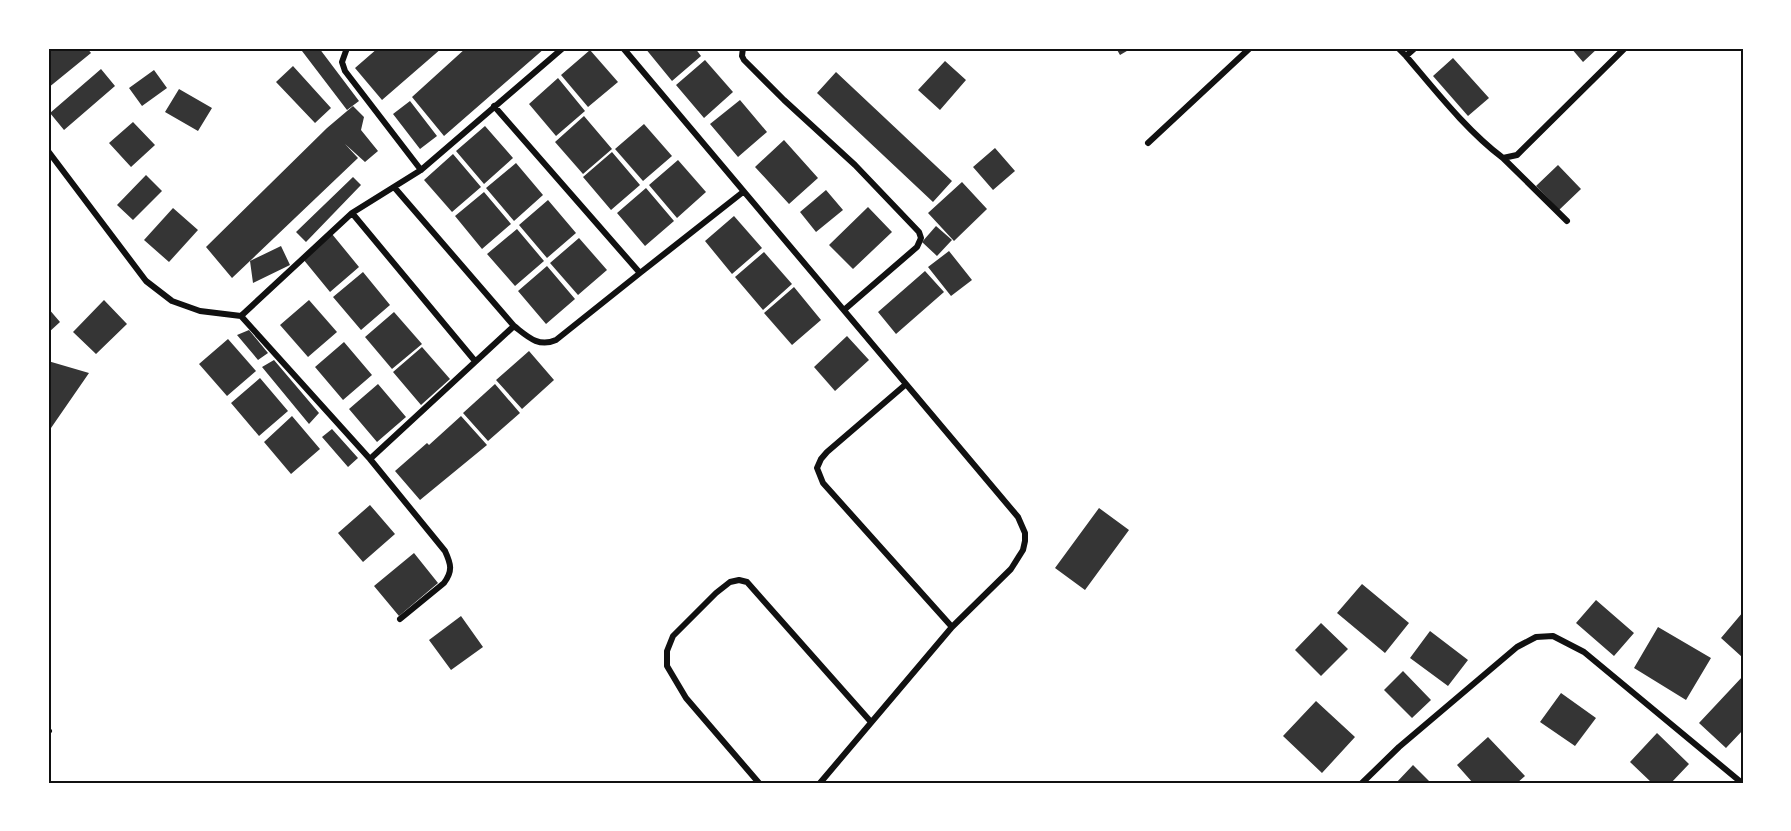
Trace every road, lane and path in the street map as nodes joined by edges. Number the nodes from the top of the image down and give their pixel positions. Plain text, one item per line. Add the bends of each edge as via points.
1 (347, 48) edge
2 (563, 48) edge
3 (623, 48) edge
4 (743, 48) edge
5 (1250, 48) edge
6 (1398, 48) edge
7 (1415, 48) edge
8 (1625, 48) edge
9 (1406, 56) junction
10 (494, 106) junction
11 (1148, 143) dead end
12 (48, 151) edge
13 (1503, 158) junction
14 (421, 170) junction
15 (394, 187) junction
16 (743, 192) junction
17 (352, 213) junction
18 (1567, 221) dead end
19 (640, 273) junction
20 (844, 310) junction
21 (241, 316) junction
22 (514, 326) junction
23 (476, 361) junction
24 (905, 385) junction
25 (370, 459) junction
26 (400, 619) dead end
27 (952, 627) junction
28 (871, 722) junction
29 (759, 783) edge
30 (820, 783) edge
31 (1362, 783) edge
32 (1742, 783) edge

1 - 14 street via 342,62 345,71
2 - 10 street
3 - 16 street
4 - 20 street via 744,60 919,232 917,247
5 - 11 street
6 - 9 street
7 - 9 street
8 - 13 street via 1517,155
9 - 13 street
10 - 14 street
10 - 19 street
12 - 21 street via 146,281 172,301 200,311
13 - 18 street
14 - 15 street
15 - 17 street
15 - 22 street
16 - 19 street
16 - 20 street
17 - 21 street
17 - 23 street
19 - 22 street via 556,340 542,344
20 - 24 street
21 - 25 street
22 - 23 street
23 - 25 street
24 - 27 street via 1018,517 1025,533 1023,550 1011,569
24 - 27 street via 827,452 817,468 823,483
25 - 26 street via 431,532 450,562 444,583
27 - 28 street
28 - 29 street via 747,582 730,582 673,636 667,666 686,698
28 - 30 street
31 - 32 street via 1517,646 1536,637 1553,636 1584,652

